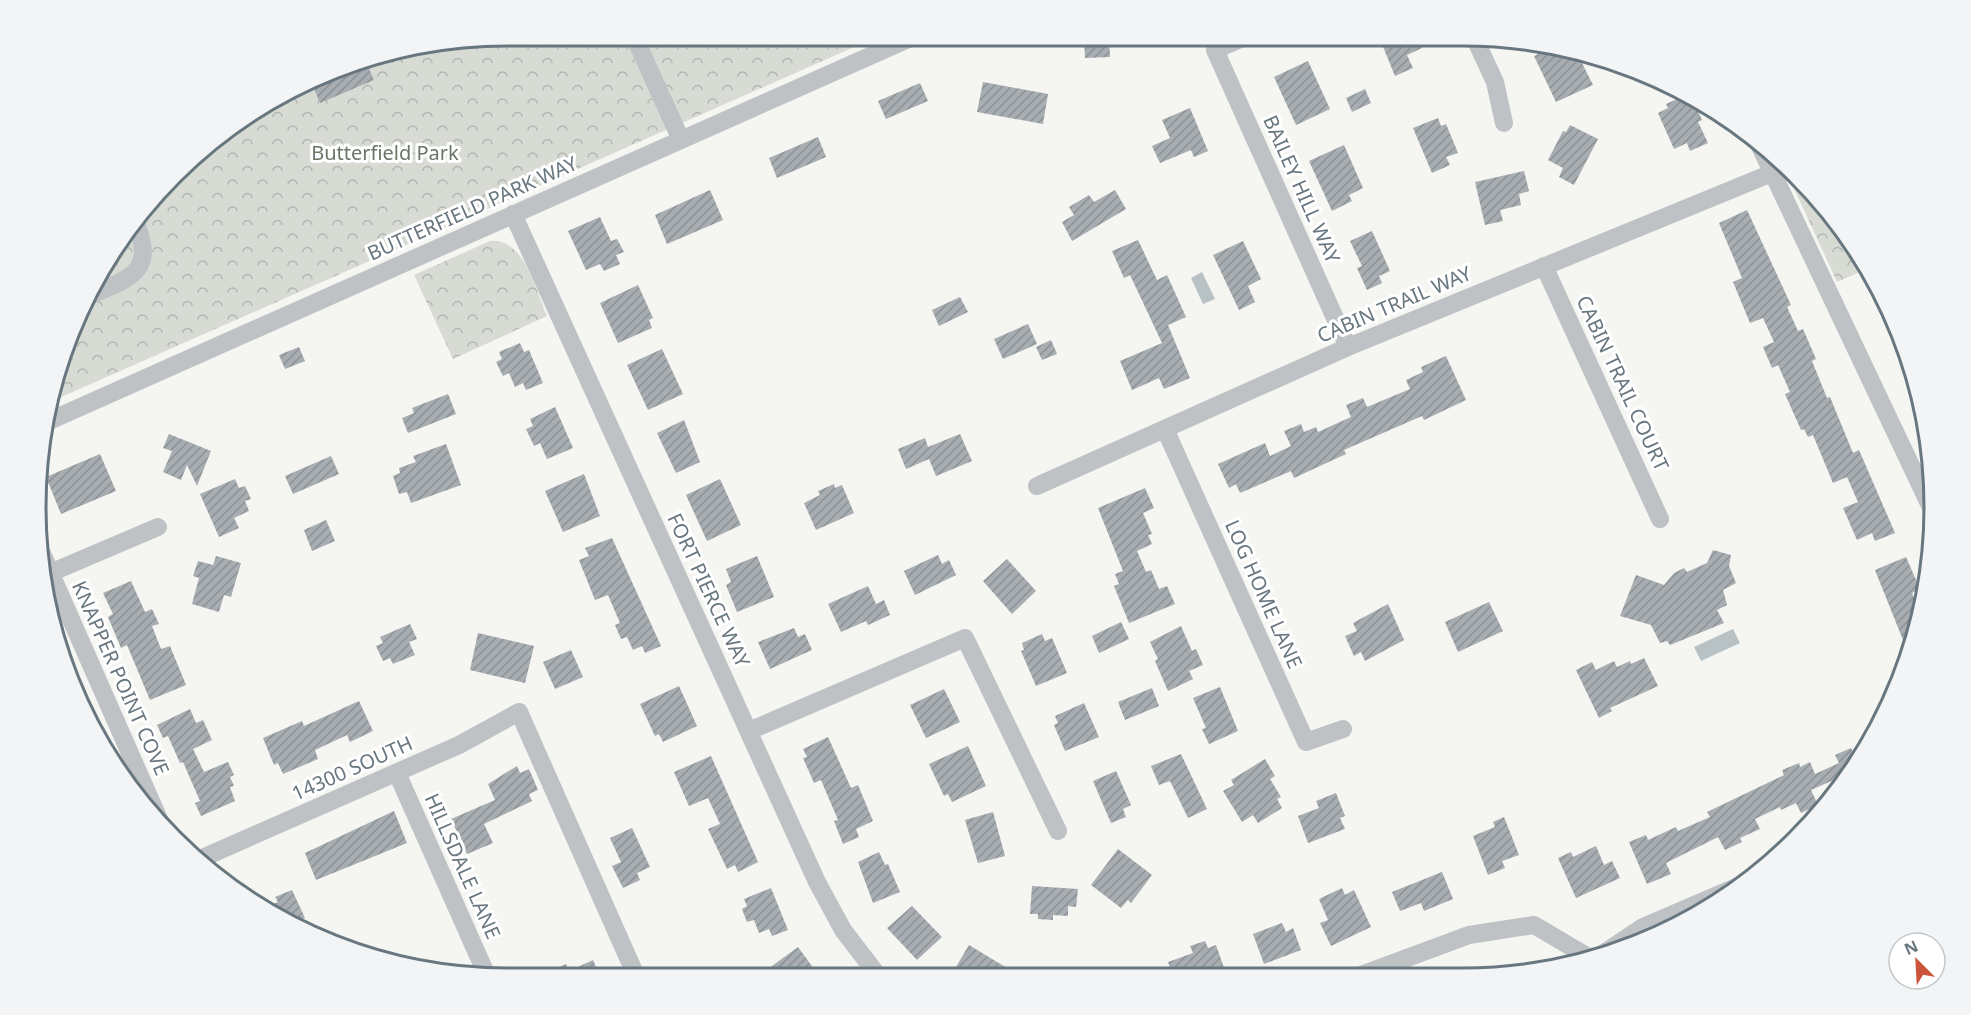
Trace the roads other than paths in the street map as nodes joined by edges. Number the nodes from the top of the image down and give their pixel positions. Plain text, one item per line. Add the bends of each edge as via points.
1 (639, 46) edge
2 (892, 46) edge
3 (1224, 46) edge
4 (1478, 46) edge
5 (1504, 123) dead end
6 (681, 140) junction
7 (1767, 161) edge
8 (1772, 172) junction
9 (513, 214) junction
10 (139, 231) edge
11 (1544, 266) junction
12 (101, 291) edge
13 (1348, 347) junction
14 (55, 418) edge
15 (1165, 429) junction
16 (1037, 486) dead end
17 (1924, 493) edge
18 (1660, 519) dead end
19 (158, 527) dead end
20 (50, 573) edge
21 (51, 576) edge
22 (1343, 729) dead end
23 (749, 731) junction
24 (397, 773) junction
25 (149, 796) edge
26 (1058, 831) dead end
27 (207, 857) edge
28 (1704, 901) edge
29 (1625, 939) edge
30 (1582, 953) edge
31 (484, 968) edge
32 (633, 968) edge
33 (872, 968) edge
34 (1379, 968) edge

1 - 6 street
2 - 6 street, BUTTERFIELD PARK WAY
3 - 13 street, BAILEY HILL WAY via 1215,50
4 - 5 street via 1494,82
6 - 9 street, BUTTERFIELD PARK WAY
7 - 8 street
8 - 11 street, CABIN TRAIL WAY
8 - 17 street
9 - 14 street, BUTTERFIELD PARK WAY
9 - 23 street, FORT PIERCE WAY
10 - 12 street via 144,246 143,262 131,278
11 - 13 street, CABIN TRAIL WAY
11 - 18 street, CABIN TRAIL COURT
13 - 15 street, CABIN TRAIL WAY
15 - 16 street, CABIN TRAIL WAY
15 - 22 street, LOG HOME LANE via 1306,742
19 - 20 street
21 - 25 street, KNAPPER POINT COVE
23 - 26 street via 965,638
23 - 33 street, FORT PIERCE WAY via 822,892 843,930
24 - 27 street, 14300 SOUTH
24 - 31 street, HILLSDALE LANE
24 - 32 street, 14300 SOUTH via 519,712
28 - 29 street
30 - 34 street via 1534,925 1469,934

